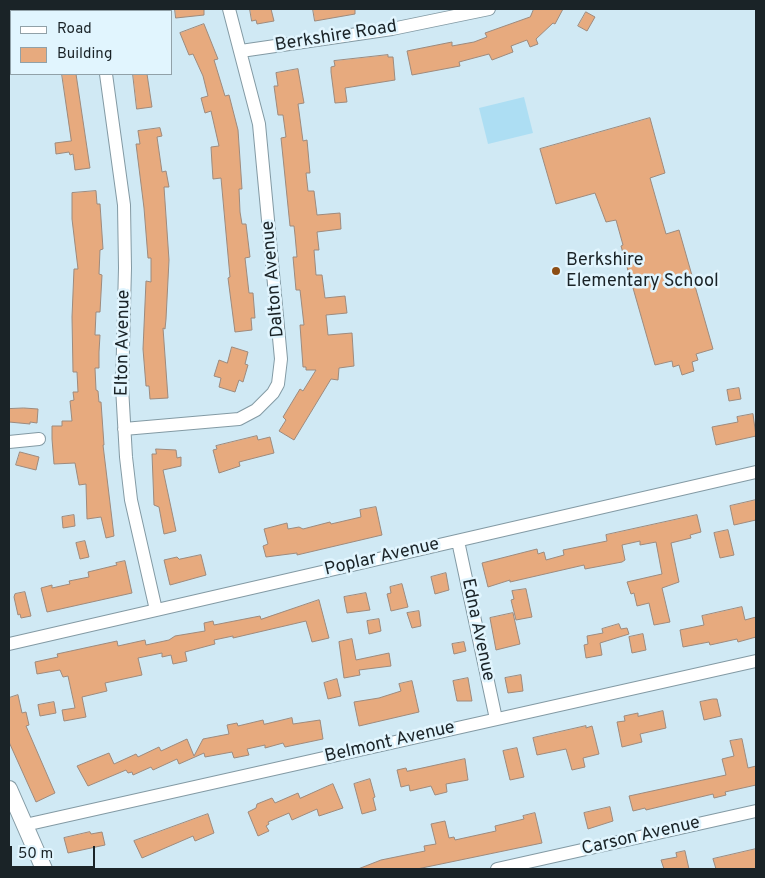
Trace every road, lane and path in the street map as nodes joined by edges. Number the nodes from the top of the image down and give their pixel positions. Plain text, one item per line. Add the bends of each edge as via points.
1 (229, 9) edge
2 (489, 9) edge
3 (241, 50) junction
4 (106, 75) edge
5 (124, 429) junction
6 (38, 439) dead end
7 (9, 442) edge
8 (756, 472) edge
9 (458, 541) junction
10 (156, 610) junction
11 (9, 644) edge
12 (756, 661) edge
13 (496, 719) junction
14 (9, 789) edge
15 (756, 811) edge
16 (25, 825) junction
17 (44, 869) edge
18 (497, 869) edge

1 - 3 street, Dalton Avenue
2 - 3 street, Berkshire Road via 392,29
3 - 5 street, Dalton Avenue via 255,104 263,163 281,359 278,384 270,398 239,419
4 - 5 street, Elton Avenue via 125,229
5 - 10 street, Elton Avenue via 131,500
6 - 7 street
8 - 9 street, Poplar Avenue
9 - 10 street, Poplar Avenue
9 - 13 street, Edna Avenue
10 - 11 street, Poplar Avenue
12 - 13 street, Belmont Avenue
13 - 16 street, Belmont Avenue
14 - 16 street
15 - 18 street, Carson Avenue
16 - 17 street

